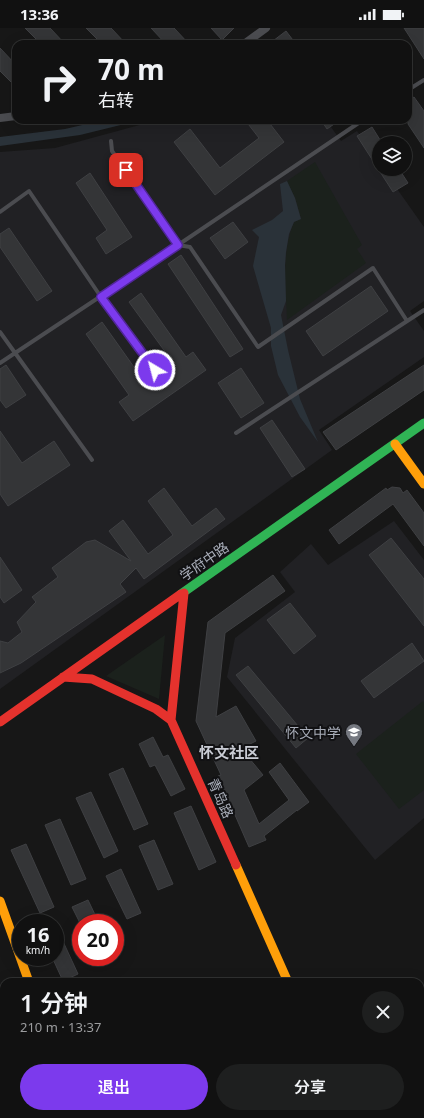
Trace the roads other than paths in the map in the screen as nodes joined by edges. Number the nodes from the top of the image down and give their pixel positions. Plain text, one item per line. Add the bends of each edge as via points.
1 (266, 28) edge
2 (250, 40) edge
3 (424, 80) edge
4 (412, 88) edge
5 (12, 116) edge
6 (0, 118) edge
7 (357, 124) edge
8 (111, 141) dead end
9 (0, 212) edge
10 (178, 245) junction
11 (101, 297) junction
12 (424, 310) edge
13 (407, 321) junction
14 (0, 332) edge
15 (15, 353) junction
16 (0, 363) edge
17 (155, 370) dead end
18 (424, 423) edge
19 (236, 433) dead end
20 (394, 444) junction
21 (92, 460) dead end
22 (424, 484) edge
23 (184, 593) junction
24 (63, 677) junction
25 (171, 720) junction
26 (0, 722) edge
27 (0, 901) edge
28 (28, 978) edge
29 (286, 978) edge

1 - 2 street
3 - 4 lane
5 - 6 street
7 - 10 lane
8 - 10 lane via 112,151
9 - 11 lane via 29,191
10 - 11 lane
10 - 13 lane via 190,248 258,347 373,268
11 - 15 lane
11 - 17 lane
12 - 13 lane
13 - 19 lane
14 - 15 lane
15 - 16 lane
15 - 21 lane
18 - 20 street, 学府中路
20 - 22 street
20 - 23 street, 学府中路
23 - 24 street, 学府中路
23 - 25 street, 青岛路
24 - 25 street via 92,679
24 - 26 street, 学府中路
25 - 29 street, 青岛路
27 - 28 street

